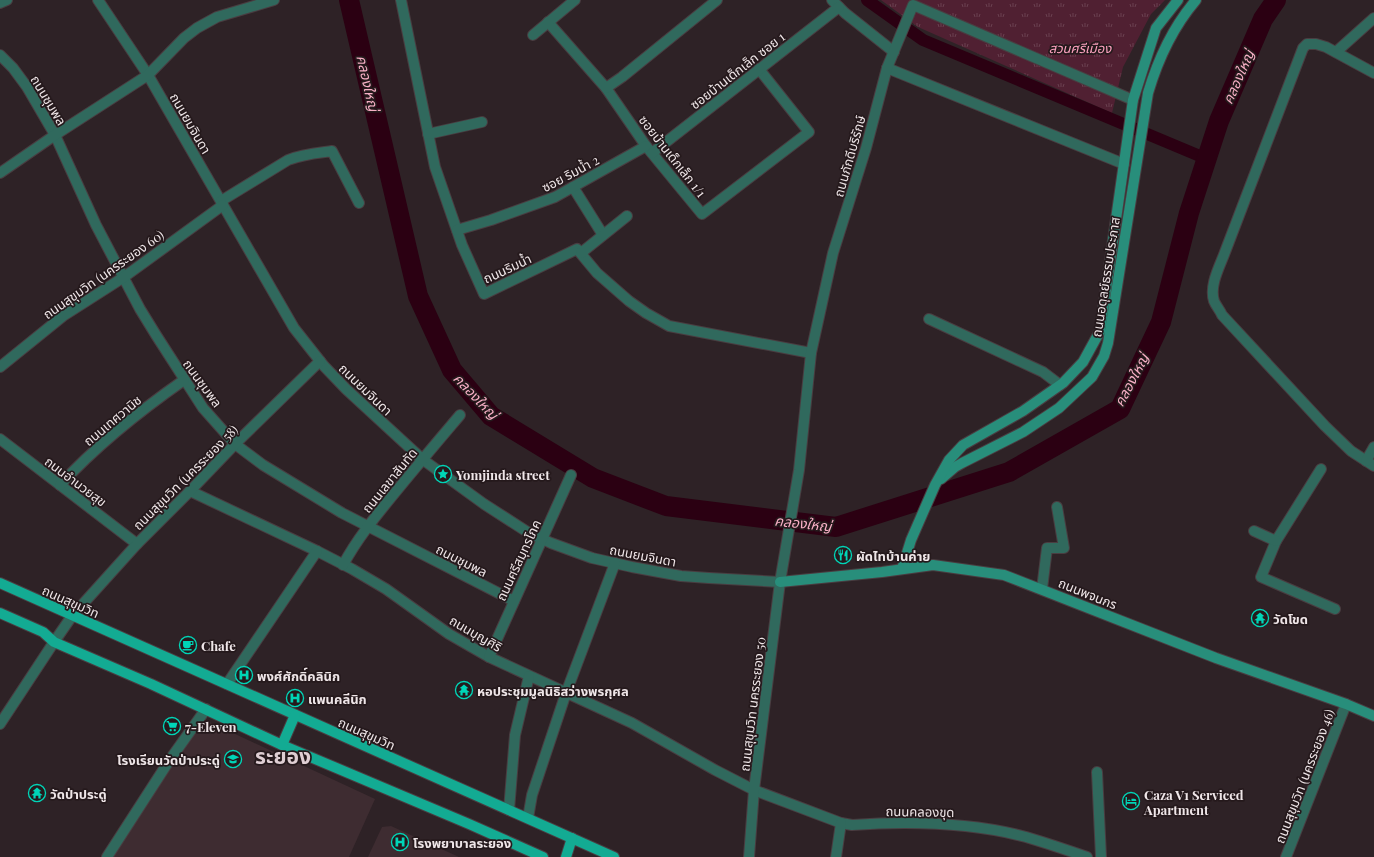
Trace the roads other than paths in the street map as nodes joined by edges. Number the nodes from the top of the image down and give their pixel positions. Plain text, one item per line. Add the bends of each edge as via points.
1 (7, 0) edge
2 (98, 0) edge
3 (274, 0) edge
4 (401, 0) edge
5 (574, 0) edge
6 (700, 0) edge
7 (717, 0) edge
8 (1178, 0) edge
9 (1196, 0) edge
10 (0, 3) edge
11 (835, 4) edge
12 (707, 8) junction
13 (1374, 18) edge
14 (548, 22) junction
15 (533, 35) dead end
16 (896, 47) junction
17 (1336, 52) junction
18 (0, 54) edge
19 (887, 68) junction
20 (759, 69) junction
21 (1374, 73) edge
22 (148, 75) junction
23 (606, 88) junction
24 (1132, 106) junction
25 (482, 122) dead end
26 (428, 134) junction
27 (55, 135) junction
28 (649, 150) junction
29 (1124, 164) junction
30 (0, 173) edge
31 (573, 187) junction
32 (222, 203) junction
33 (359, 203) dead end
34 (627, 216) dead end
35 (457, 230) junction
36 (603, 235) junction
37 (581, 253) junction
38 (124, 277) junction
39 (929, 319) dead end
40 (811, 353) junction
41 (320, 361) junction
42 (0, 367) edge
43 (184, 380) junction
44 (1060, 385) junction
45 (460, 415) dead end
46 (1004, 422) junction
47 (1011, 438) junction
48 (0, 439) edge
49 (235, 444) junction
50 (1374, 447) edge
51 (422, 459) junction
52 (1370, 464) edge
53 (1320, 469) dead end
54 (571, 475) dead end
55 (60, 485) junction
56 (936, 485) junction
57 (190, 491) junction
58 (1057, 507) dead end
59 (368, 526) junction
60 (1254, 531) dead end
61 (542, 539) junction
62 (1276, 541) junction
63 (137, 544) junction
64 (317, 551) junction
65 (785, 555) joint
66 (615, 563) junction
67 (343, 565) junction
68 (902, 569) junction
69 (780, 582) junction
70 (0, 583) edge
71 (1042, 589) junction
72 (514, 601) junction
73 (1335, 609) dead end
74 (0, 613) edge
75 (72, 616) junction
76 (54, 642) junction
77 (489, 657) junction
78 (529, 676) junction
79 (227, 684) junction
80 (566, 693) junction
81 (1346, 704) junction
82 (206, 709) junction
83 (295, 715) junction
84 (1374, 716) edge
85 (0, 724) edge
86 (282, 745) junction
87 (1097, 772) dead end
88 (754, 790) junction
89 (509, 810) junction
90 (528, 818) junction
91 (841, 823) junction
92 (572, 838) junction
93 (594, 853) edge
94 (108, 857) edge
95 (543, 857) edge
96 (566, 857) edge
97 (614, 857) edge
98 (749, 857) edge
99 (836, 857) edge
100 (1087, 857) edge
101 (1101, 857) edge
102 (1286, 857) edge

1 - 10 street
2 - 22 street, ถนนยมจินดา
3 - 22 street via 217,17 197,28
4 - 26 street, ถนนริมน้ำ
5 - 14 street
6 - 12 street
7 - 12 street
8 - 24 street, ถนนอดุลย์ธรรมประภาส via 1156,28
9 - 47 street, ถนนอดุลย์ธรรมประภาส via 1180,20 1169,40 1148,93 1104,356 1092,377 1072,397
11 - 16 street
11 - 20 street, ซอยบ้านเด็กเล็ก ซอย 1
12 - 23 street
13 - 17 street
14 - 15 street
14 - 23 street, ซอยบ้านเด็กเล็ก 1/1
16 - 19 street, ถนนภักดีบริรักษ์
16 - 24 street, ถนนภักดีบริรักษ์ via 913,5
17 - 21 street
17 - 52 street via 1316,44 1307,44 1303,48 1225,252 1213,292 1214,301 1222,315 1325,426 1351,451
18 - 27 street, ถนนชุมพล via 27,86
19 - 29 street
19 - 40 street, ถนนภักดีบริรักษ์ via 866,148 833,253
20 - 28 street, ซอยบ้านเด็กเล็ก ซอย 1
20 - 28 street, ซอยบ้านเด็กเล็ก 1/1 via 809,132 702,214
22 - 27 street
22 - 32 street, ถนนยมจินดา
23 - 28 street, ซอยบ้านเด็กเล็ก 1/1
24 - 29 street, ถนนอดุลย์ธรรมประภาส
25 - 26 street
26 - 35 street, ถนนริมน้ำ via 434,167
27 - 30 street
27 - 38 street, ถนนชุมพล via 96,225
28 - 31 street, ซอย ริมน้ำ 2
29 - 44 street, ถนนอดุลย์ธรรมประภาส via 1100,331 1083,362
31 - 35 street, ซอย ริมน้ำ 2 via 555,197
31 - 36 street
32 - 33 street, ถนนสุขุมวิท (นครระยอง 60) via 293,158 332,151
32 - 38 street, ถนนสุขุมวิท (นครระยอง 60)
32 - 41 street, ถนนยมจินดา via 294,328
34 - 36 street
35 - 37 street, ถนนริมน้ำ via 484,294 577,249
36 - 37 street
37 - 40 street via 597,273 629,302 669,326
38 - 42 street, ถนนสุขุมวิท (นครระยอง 60) via 63,316
38 - 43 street, ถนนชุมพล via 140,309
39 - 44 street via 1043,372
40 - 65 street, ถนนภักดีบริรักษ์ via 799,470
41 - 49 street, ถนนสุขุมวิท (นครระยอง 58)
41 - 51 street, ถนนยมจินดา via 346,389
43 - 49 street, ถนนชุมพล via 203,408
43 - 55 street, ถนนเทศวานิช via 159,397 80,463
44 - 46 street, ถนนอดุลย์ธรรมประภาส
45 - 51 street, ถนนเลขาสันทัด
46 - 47 street
46 - 56 street, ถนนอดุลย์ธรรมประภาส via 964,445 949,460
47 - 56 street, ถนนอดุลย์ธรรมประภาส via 955,467
48 - 55 street, ถนนอำนวยสุข
49 - 57 street, ถนนสุขุมวิท (นครระยอง 58)
49 - 59 street, ถนนชุมพล via 269,469
50 - 52 street
51 - 59 street, ถนนเลขาสันทัด
51 - 61 street, ถนนยมจินดา via 508,520
53 - 62 street
54 - 61 street, ถนนศรีสมุทรโภค
55 - 63 street, ถนนอำนวยสุข
56 - 68 street, ถนนอดุลย์ธรรมประภาส via 911,540
57 - 63 street, ถนนสุขุมวิท (นครระยอง 58)
57 - 64 street, ถนนบุญศิริ
58 - 71 street via 1064,548 1047,548
59 - 67 street, ถนนเลขาสันทัด
59 - 72 street, ถนนชุมพล
60 - 62 street
61 - 66 street, ถนนยมจินดา via 592,558
61 - 72 street, ถนนศรีสมุทรโภค
62 - 73 street via 1261,577
63 - 75 street, ถนนสุขุมวิท (นครระยอง 58)
64 - 67 street, ถนนบุญศิริ
64 - 79 street
65 - 69 street, ถนนสุขุมวิท นครระยอง 50
66 - 69 street, ถนนยมจินดา via 682,576
66 - 80 street
67 - 77 street, ถนนบุญศิริ via 386,589 449,634
68 - 69 street, ถนนพจนกร
68 - 71 street, ถนนพจนกร via 932,565 1004,575
69 - 88 street, ถนนสุขุมวิท นครระยอง 50
70 - 75 main road, ถนนสุขุมวิท
71 - 81 street, ถนนพจนกร via 1216,658
72 - 77 street, ถนนศรีสมุทรโภค
74 - 76 main road via 43,632
75 - 76 street, ถนนสุขุมวิท (นครระยอง 58)
75 - 79 main road, ถนนสุขุมวิท
76 - 82 main road
76 - 85 street, ถนนสุขุมวิท (นครระยอง 58)
77 - 78 street, ถนนบุญศิริ
78 - 80 street, ถนนบุญศิริ
78 - 89 street via 515,735
79 - 83 main road, ถนนสุขุมวิท
80 - 88 street, ถนนบุญศิริ via 632,723
80 - 90 street via 532,795
81 - 84 street, ถนนพจนกร
81 - 102 street, ถนนสุขุมวิท (นครระยอง 46)
82 - 86 main road
82 - 94 street via 169,761
83 - 86 main road
83 - 89 main road, ถนนสุขุมวิท
86 - 95 main road
87 - 101 street
88 - 91 street, ถนนคลองขุด
88 - 98 street, ถนนสุขุมวิท นครระยอง 50
89 - 90 main road, ถนนสุขุมวิท
90 - 92 main road, ถนนสุขุมวิท
91 - 99 street
91 - 100 street, ถนนคลองขุด via 962,825 1026,837
92 - 93 main road, ถนนสุขุมวิท
92 - 96 main road
93 - 97 main road, ถนนสุขุมวิท

